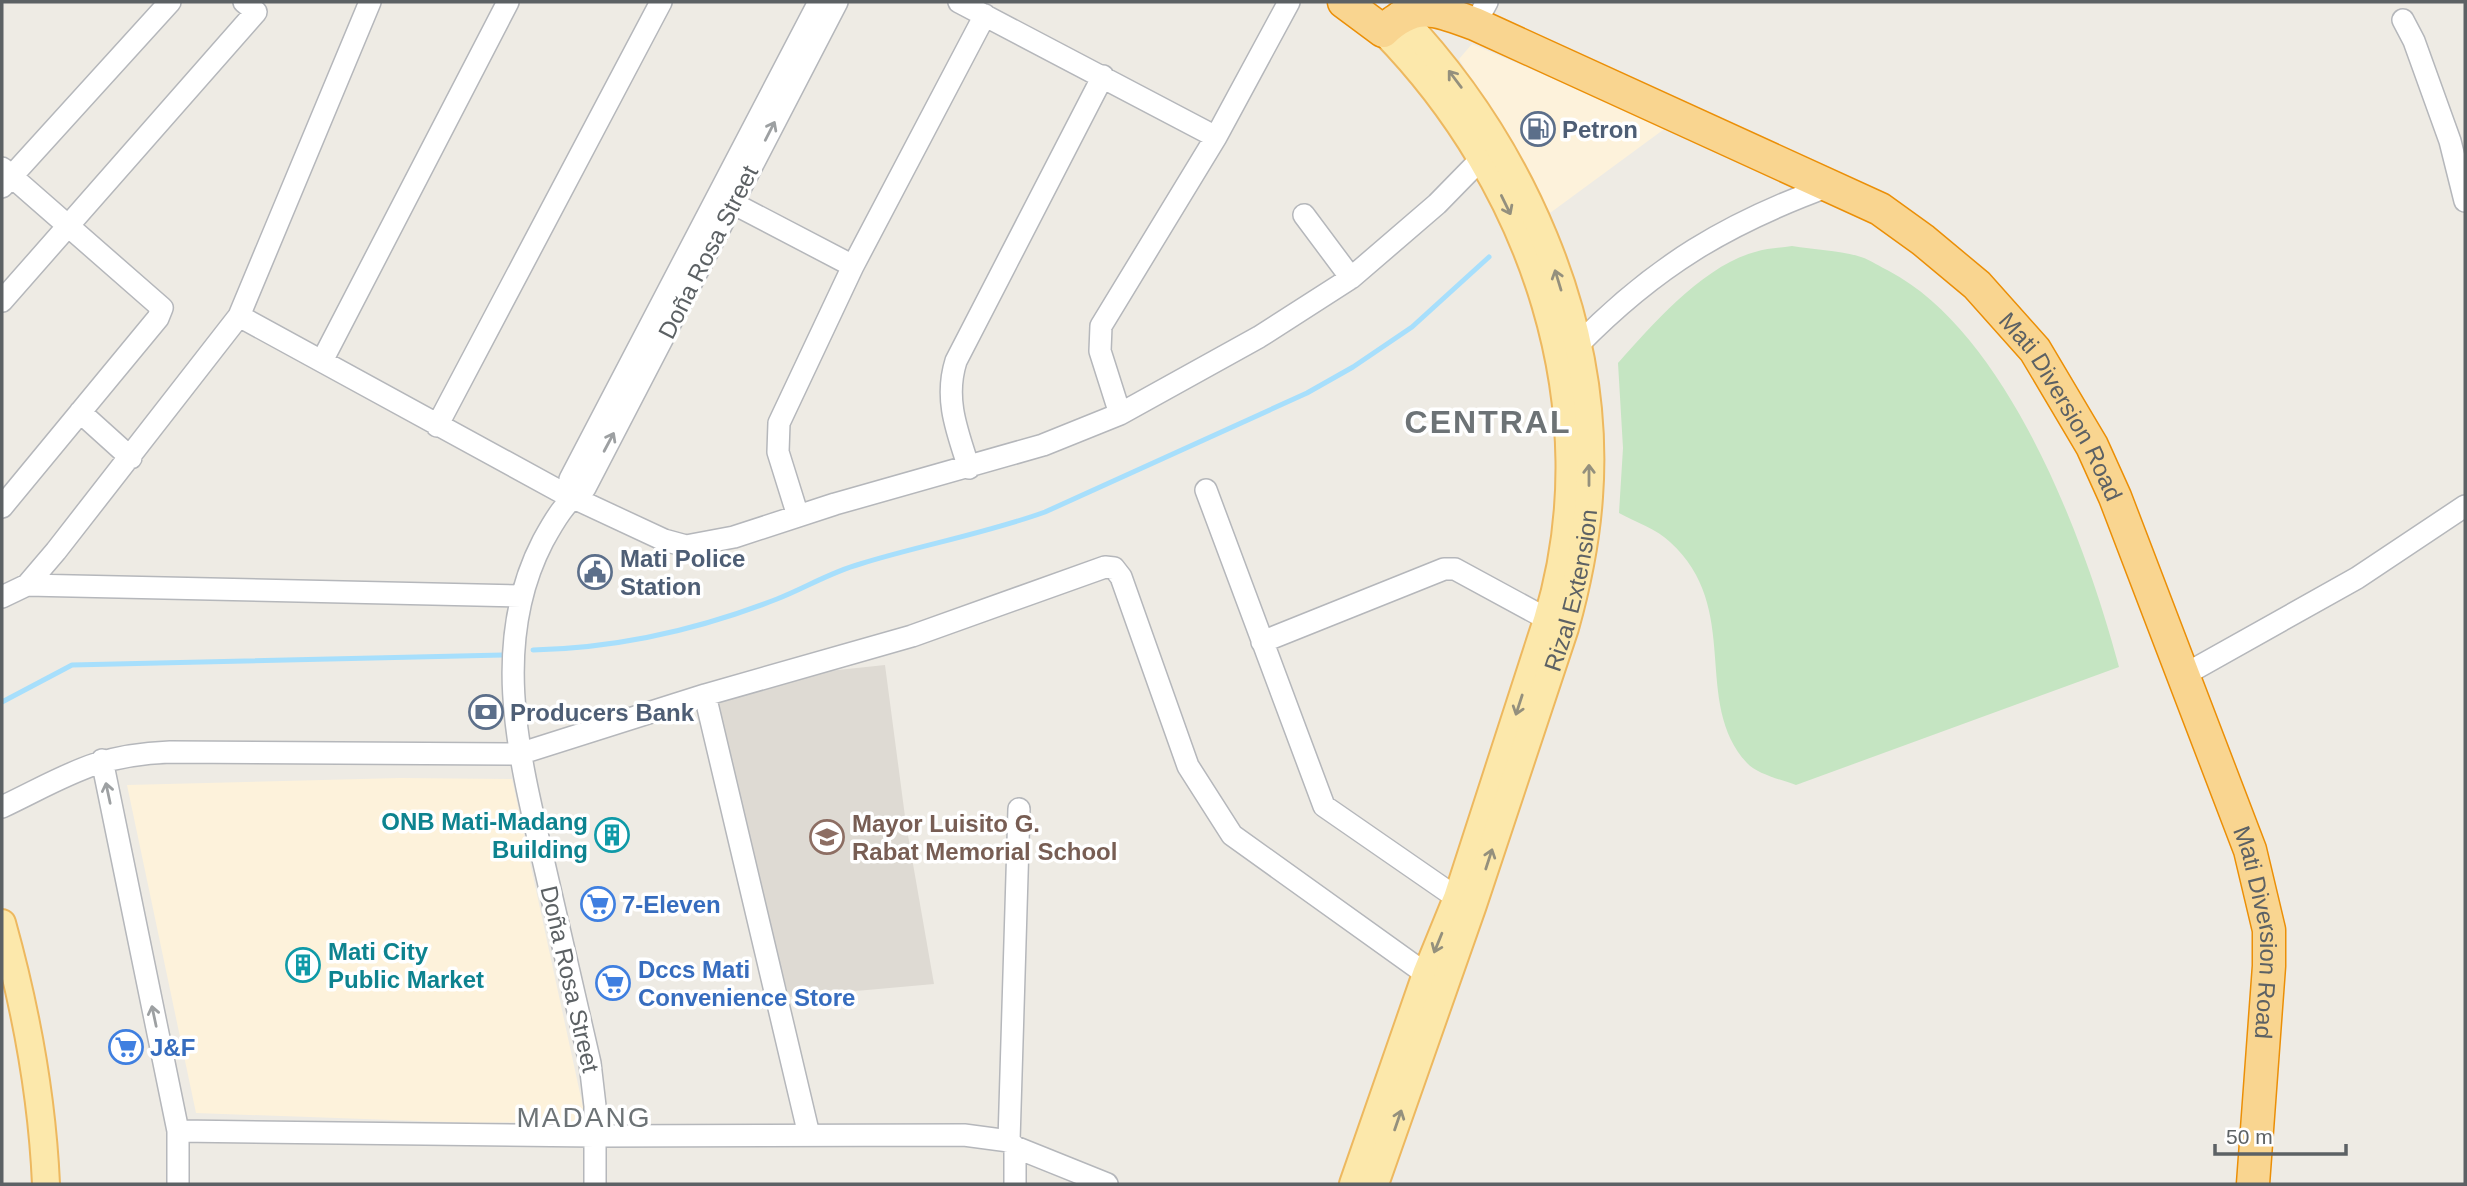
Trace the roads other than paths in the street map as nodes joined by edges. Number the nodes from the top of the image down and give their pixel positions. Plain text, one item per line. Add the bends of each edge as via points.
1 (170, 2) edge
2 (244, 2) edge
3 (370, 2) edge
4 (508, 2) edge
5 (661, 2) edge
6 (819, 2) edge
7 (837, 2) edge
8 (959, 2) edge
9 (1289, 2) edge
10 (1344, 2) edge
11 (1481, 13) edge
12 (985, 15) junction
13 (1388, 16) edge
14 (2403, 20) dead end
15 (1103, 76) junction
16 (1216, 137) junction
17 (1482, 158) junction
18 (5, 178) edge
19 (1832, 185) junction
20 (726, 200) junction
21 (2465, 201) edge
22 (1304, 215) dead end
23 (69, 227) junction
24 (853, 266) junction
25 (1351, 278) junction
26 (2, 301) edge
27 (239, 316) junction
28 (1567, 348) junction
29 (323, 361) junction
30 (80, 412) junction
31 (1121, 414) junction
32 (437, 426) junction
33 (131, 458) junction
34 (969, 468) junction
35 (1206, 490) dead end
36 (571, 496) junction
37 (2465, 506) edge
38 (2, 507) edge
39 (798, 516) junction
40 (27, 585) junction
41 (521, 596) junction
42 (2, 597) edge
43 (1556, 624) junction
44 (1262, 642) junction
45 (2184, 676) junction
46 (705, 695) junction
47 (519, 754) junction
48 (102, 760) junction
49 (2, 807) edge
50 (1019, 809) dead end
51 (1457, 898) junction
52 (2, 923) edge
53 (7, 962) edge
54 (1426, 974) junction
55 (178, 1131) junction
56 (809, 1135) junction
57 (595, 1136) junction
58 (1012, 1144) junction
59 (46, 1184) edge
60 (178, 1184) edge
61 (595, 1184) edge
62 (1015, 1184) edge
63 (1107, 1184) edge
64 (1353, 1184) edge
65 (1375, 1184) edge
66 (2253, 1184) edge

1 - 18 street
2 - 23 street via 256,12
3 - 27 street
4 - 29 street
5 - 32 street
6 - 20 street, Doña Rosa Street
20 -> 7 street, Doña Rosa Street
8 - 12 street
9 - 16 street
10 - 13 highway
11 - 13 highway, Mati Diversion Road via 1412,10
11 - 19 highway, Mati Diversion Road
12 - 15 street
12 - 24 street
13 - 17 main road, Rizal Extension
28 -> 13 main road, Rizal Extension via 1554,267 1499,145 1447,69
14 - 21 street via 2450,141
15 - 16 street
15 - 34 street via 956,361 949,401
16 - 31 street via 1101,326 1100,351
17 - 25 street via 1437,204
17 -> 28 main road, Rizal Extension via 1520,234
18 - 23 street
19 - 28 street via 1757,215 1693,249 1658,272
19 - 45 highway, Mati Diversion Road via 1880,209 1933,247 1986,294 2035,350 2092,446
20 - 24 street
20 - 36 street, Doña Rosa Street via 585,488
22 - 25 street
23 - 26 street
23 - 30 street via 162,308
24 - 39 street via 779,423 778,452
25 - 31 street via 1259,337
27 - 29 street
27 - 33 street
28 - 43 main road, Rizal Extension via 1570,494
29 - 32 street
30 - 33 street
30 - 38 street
31 - 34 street
32 - 36 street
33 - 40 street
34 - 39 street
35 - 44 street
36 - 39 street via 686,546 734,537
36 - 41 street, Doña Rosa Street via 538,551
37 - 45 street via 2357,578
40 - 41 street
40 - 42 street
41 - 47 street, Doña Rosa Street via 513,652
43 - 44 street via 1455,569 1444,569
43 -> 51 main road, Rizal Extension
65 -> 43 main road, Rizal Extension via 1474,905
44 - 51 street via 1324,806
45 - 66 highway, Mati Diversion Road via 2250,850 2269,930 2266,1037
46 - 47 street
46 - 54 street via 912,636 1105,567 1114,568 1188,766 1232,835
46 - 56 street
47 - 48 street via 170,752
47 - 57 street, Doña Rosa Street via 590,1063
48 - 49 street
55 -> 48 street
50 - 58 street
51 -> 54 main road, Rizal Extension
52 - 53 main road
53 - 59 main road via 35,1060
54 - 64 main road, Rizal Extension
55 - 57 street
55 - 60 street
56 - 57 street
56 - 58 street via 964,1135
57 - 61 street, Doña Rosa Street
58 - 62 street
58 - 63 street

